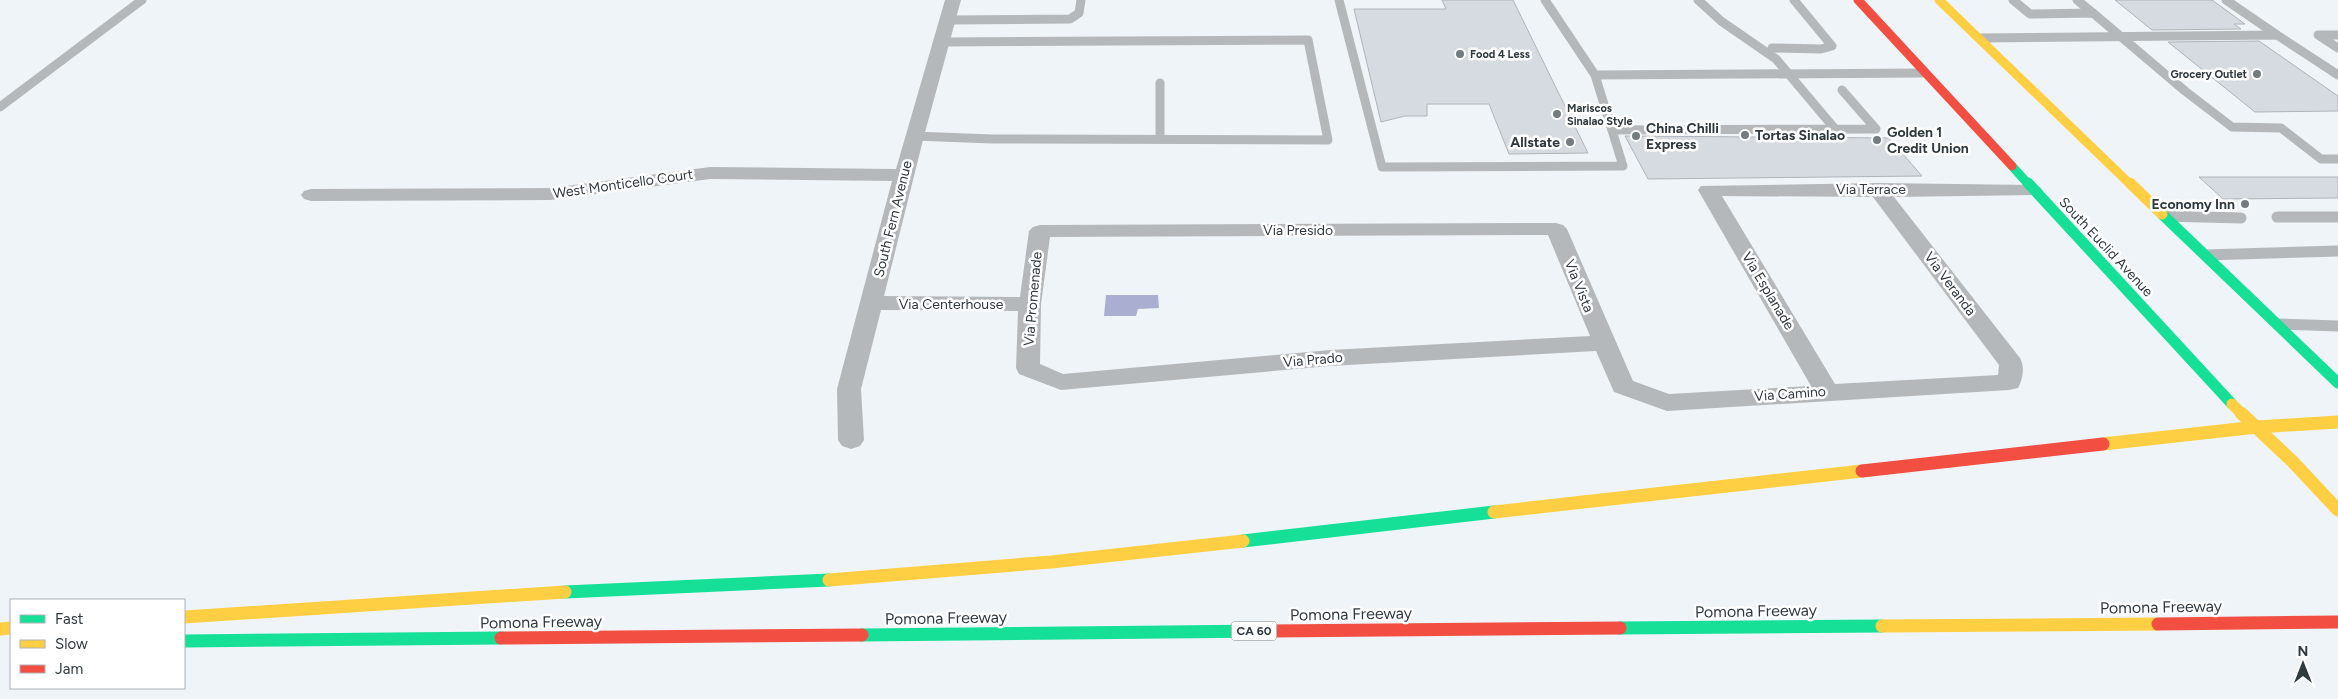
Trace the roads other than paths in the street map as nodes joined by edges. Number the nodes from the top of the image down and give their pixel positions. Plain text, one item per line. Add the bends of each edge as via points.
1 (142, 0) edge
2 (1081, 0) edge
3 (1339, 0) edge
4 (1545, 0) edge
5 (1698, 0) edge
6 (1794, 0) edge
7 (1858, 0) edge
8 (1935, 0) edge
9 (1939, 0) edge
10 (2013, 0) edge
11 (2077, 0) edge
12 (2226, 0) edge
13 (951, 10) edge
14 (1953, 13) junction
15 (2093, 14) junction
16 (2277, 35) junction
17 (2338, 35) edge
18 (2122, 36) junction
19 (1979, 38) junction
20 (942, 42) junction
21 (1772, 48) dead end
22 (2338, 48) edge
23 (1789, 73) junction
24 (1923, 73) junction
25 (1595, 75) junction
26 (2338, 75) edge
27 (1160, 83) dead end
28 (1842, 90) dead end
29 (0, 107) edge
30 (1612, 130) junction
31 (1835, 130) junction
32 (914, 136) junction
33 (1160, 139) junction
34 (2338, 159) edge
35 (905, 175) junction
36 (1878, 189) junction
37 (1708, 190) joint
38 (2033, 191) junction
39 (311, 195) dead end
40 (2164, 216) junction
41 (2277, 217) dead end
42 (2338, 217) edge
43 (2241, 218) dead end
44 (1556, 229) joint
45 (1040, 230) joint
46 (2338, 251) edge
47 (2205, 255) junction
48 (872, 304) junction
49 (1030, 304) junction
50 (2276, 324) junction
51 (2338, 326) edge
52 (1602, 343) junction
53 (1028, 368) joint
54 (2009, 382) joint
55 (2338, 383) edge
56 (1827, 392) junction
57 (2338, 422) edge
58 (2257, 427) junction
59 (850, 440) dead end
60 (2338, 510) edge
61 (185, 617) edge
62 (2338, 622) edge
63 (185, 641) edge

1 - 29 lane
2 - 13 lane via 1079,13 1070,19
3 - 30 lane via 1382,167 1623,166
4 - 25 lane
5 - 23 lane via 1706,11 1766,52
6 - 21 lane via 1832,46 1821,49
7 - 24 main road, South Euclid Avenue
8 - 14 main road
9 - 14 main road
10 - 15 lane via 2030,14
11 - 15 lane
12 - 16 lane
13 - 20 street, South Fern Avenue
14 - 19 main road
15 - 18 lane
16 - 18 lane
16 - 26 lane
17 - 22 lane via 2318,35
18 - 19 lane
18 - 34 lane via 2232,127 2281,128 2322,159
19 - 40 main road
20 - 32 street, South Fern Avenue
20 - 33 lane via 1308,40 1328,140
23 - 24 lane
23 - 25 lane
23 - 31 lane
24 - 38 main road, South Euclid Avenue
25 - 30 lane
27 - 33 lane
28 - 31 lane via 1876,129
30 - 31 lane
32 - 33 lane
32 - 35 street, South Fern Avenue
35 - 39 street, West Monticello Court via 710,173 552,194
35 - 48 street, South Fern Avenue
36 - 37 street, Via Terrace
36 - 38 street, Via Terrace
36 - 54 street, Via Veranda via 2011,364
37 - 56 street, Via Esplanade
38 - 58 main road, South Euclid Avenue
40 - 43 lane
40 - 47 main road
41 - 42 lane
44 - 45 street, Via Presido
44 - 52 street, Via Vista
45 - 49 street, Via Promenade
46 - 47 lane
47 - 50 main road
48 - 49 street, Via Centerhouse
48 - 59 street, South Fern Avenue via 849,389
49 - 53 street, Via Promenade
50 - 51 lane
50 - 55 main road
52 - 53 street, Via Prado via 1330,358 1061,382
52 - 56 street, Via Camino via 1622,386 1666,403
54 - 56 street, Via Camino
57 - 58 main road
58 - 60 main road, South Euclid Avenue
58 - 61 main road via 1050,562 818,581 582,591
62 - 63 main road, Pomona Freeway / CA 60

